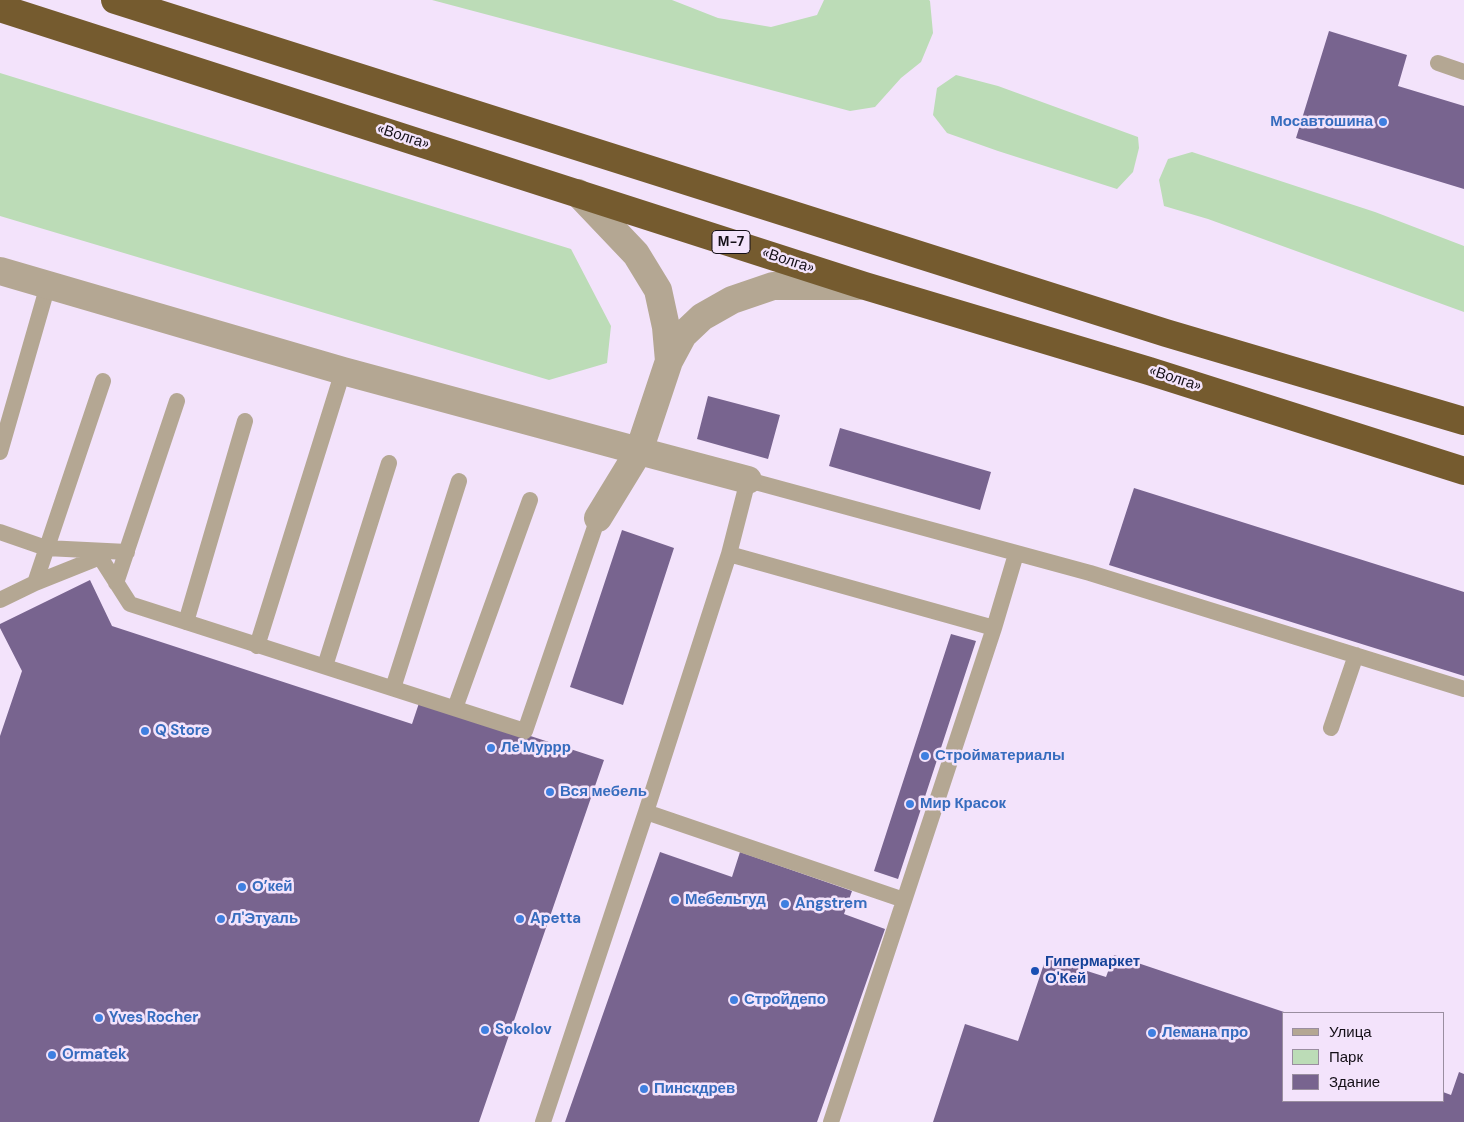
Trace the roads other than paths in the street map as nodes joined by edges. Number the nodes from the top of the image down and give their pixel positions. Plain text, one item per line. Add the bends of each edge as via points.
1 (115, 0) edge
2 (0, 8) edge
3 (1438, 63) dead end
4 (1464, 72) edge
5 (578, 193) junction
6 (0, 271) edge
7 (48, 285) junction
8 (865, 286) junction
9 (669, 361) junction
10 (343, 371) junction
11 (103, 381) dead end
12 (177, 401) dead end
13 (245, 421) dead end
14 (1464, 421) edge
15 (639, 451) junction
16 (0, 452) edge
17 (389, 463) dead end
18 (1464, 471) edge
19 (748, 480) junction
20 (459, 482) dead end
21 (530, 500) dead end
22 (598, 518) joint
23 (0, 532) edge
24 (46, 548) junction
25 (127, 552) junction
26 (729, 554) junction
27 (1016, 554) junction
28 (35, 584) junction
29 (116, 584) junction
30 (0, 600) edge
31 (186, 622) junction
32 (994, 628) junction
33 (257, 646) junction
34 (1356, 656) junction
35 (326, 666) junction
36 (393, 688) junction
37 (1464, 689) edge
38 (456, 708) junction
39 (1331, 728) dead end
40 (646, 812) junction
41 (904, 900) junction
42 (543, 1122) edge
43 (830, 1122) edge

1 - 14 highway via 1166,333
2 - 5 highway, «Волга» / М-7
3 - 4 lane
5 - 8 highway, «Волга» / М-7
5 - 9 street via 636,254 658,290
6 - 7 street
7 - 10 street
7 - 16 lane
8 - 9 street via 773,286 732,300 702,317 683,336
8 - 18 highway, «Волга» / М-7 via 1149,371
9 - 15 street
10 - 15 street
10 - 33 lane
11 - 24 lane
12 - 25 lane
13 - 31 lane
15 - 19 street
15 - 22 street
17 - 35 lane
19 - 26 lane
19 - 27 lane
20 - 36 lane
21 - 38 lane
22 - 38 lane via 525,731
23 - 24 lane
24 - 25 lane
24 - 28 lane
25 - 29 lane
26 - 32 lane
26 - 40 lane
27 - 32 lane
27 - 34 lane via 1090,573
28 - 29 lane via 100,557
28 - 30 lane
29 - 31 lane via 130,604
31 - 33 lane
32 - 41 lane
33 - 35 lane
34 - 37 lane
34 - 39 lane
35 - 36 lane
36 - 38 lane
40 - 41 lane
40 - 42 lane
41 - 43 lane

